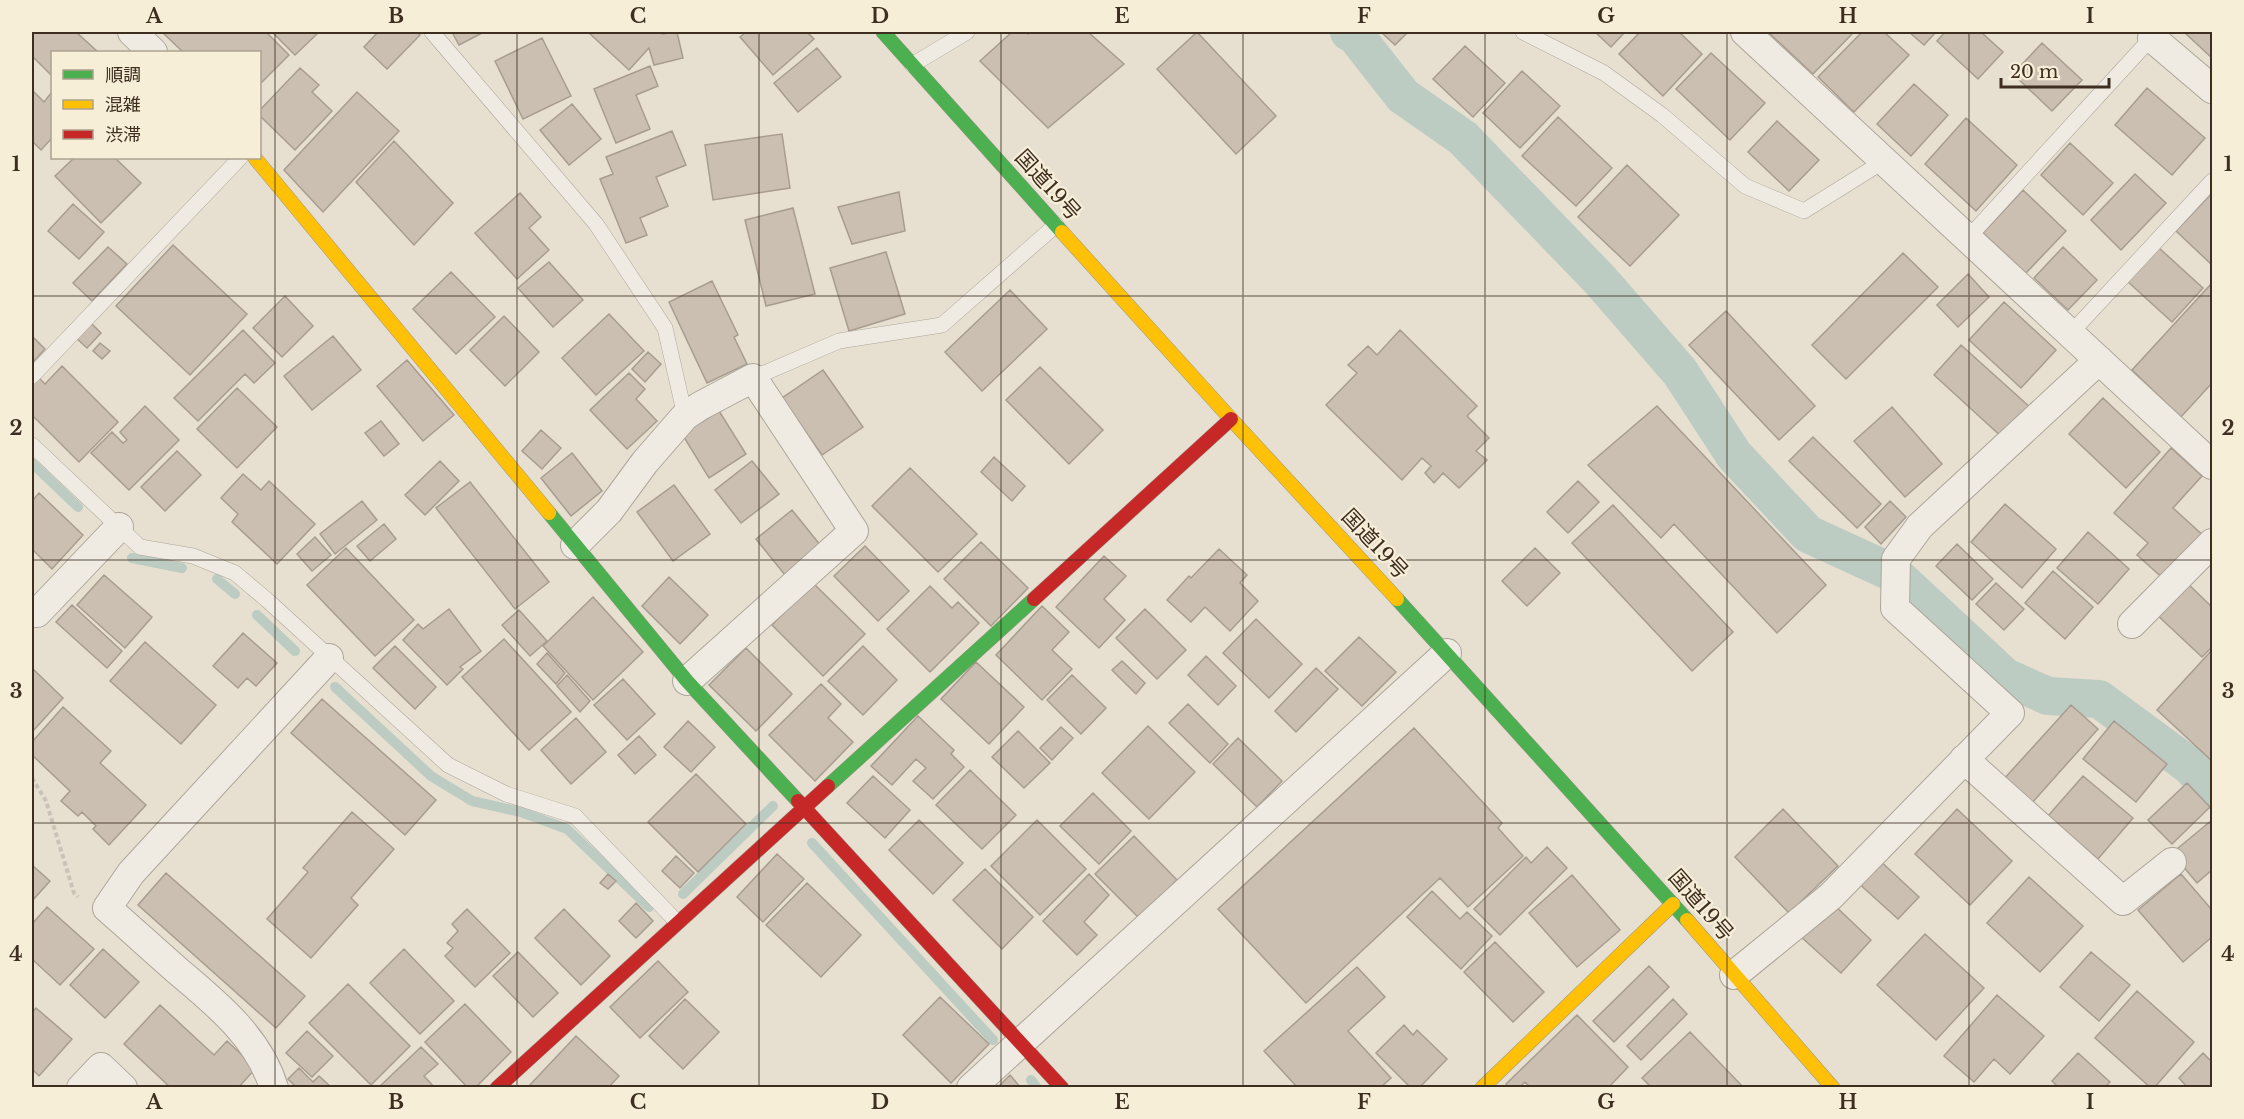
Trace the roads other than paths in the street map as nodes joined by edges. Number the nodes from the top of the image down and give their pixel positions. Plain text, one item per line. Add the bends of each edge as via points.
1 (132, 32) edge
2 (432, 32) edge
3 (884, 32) edge
4 (967, 32) edge
5 (1523, 32) edge
6 (1745, 32) edge
7 (2151, 34) edge
8 (152, 51) edge
9 (912, 65) junction
10 (2212, 89) edge
11 (239, 159) edge
12 (256, 159) edge
13 (1884, 161) junction
14 (2212, 181) edge
15 (1056, 225) junction
16 (1968, 238) junction
17 (2071, 333) junction
18 (2099, 360) junction
19 (32, 376) edge
20 (753, 378) junction
21 (685, 416) junction
22 (1231, 419) junction
23 (32, 445) edge
24 (2212, 465) edge
25 (119, 527) junction
26 (2212, 543) edge
27 (575, 545) junction
28 (37, 613) dead end
29 (2132, 624) dead end
30 (1447, 653) junction
31 (329, 658) junction
32 (687, 681) junction
33 (1964, 759) junction
34 (804, 808) junction
35 (2172, 862) dead end
36 (1673, 904) junction
37 (677, 922) junction
38 (1734, 975) junction
39 (1021, 1043) junction
40 (81, 1088) edge
41 (123, 1088) edge
42 (273, 1088) edge
43 (497, 1088) edge
44 (971, 1088) edge
45 (1062, 1088) edge
46 (1482, 1088) edge
47 (1833, 1088) edge

1 - 8 street
2 - 21 lane via 596,224 640,290 665,328
3 - 9 main road, 国道19号
4 - 9 lane
5 - 13 lane via 1604,73 1662,115 1745,186 1804,211
6 - 13 street
7 - 10 street
7 - 16 lane
9 - 15 main road, 国道19号
11 - 19 lane
12 - 27 main road
13 - 16 street
14 - 17 lane
15 - 20 lane via 942,325 839,341
15 - 22 main road, 国道19号
16 - 17 street
17 - 18 street
18 - 24 street
18 - 33 street via 1920,526 1895,571 1895,608 2010,713
20 - 21 street
20 - 32 street via 854,531
21 - 27 street via 609,511
22 - 30 main road, 国道19号
22 - 34 main road
23 - 25 lane
25 - 28 street
25 - 31 lane via 140,547 193,556 235,573
26 - 29 street
27 - 32 main road
30 - 36 main road, 国道19号
30 - 39 street
31 - 37 lane via 448,765 506,794 575,816
31 - 42 street via 131,873 107,908 229,1017 255,1048
32 - 34 main road
33 - 35 street via 2123,901
33 - 38 street via 1831,896
34 - 37 main road
34 - 39 main road
36 - 38 main road, 国道19号
36 - 46 main road
37 - 43 main road
38 - 47 main road, 国道19号
39 - 44 street
39 - 45 main road
40 - 41 street via 101,1067

